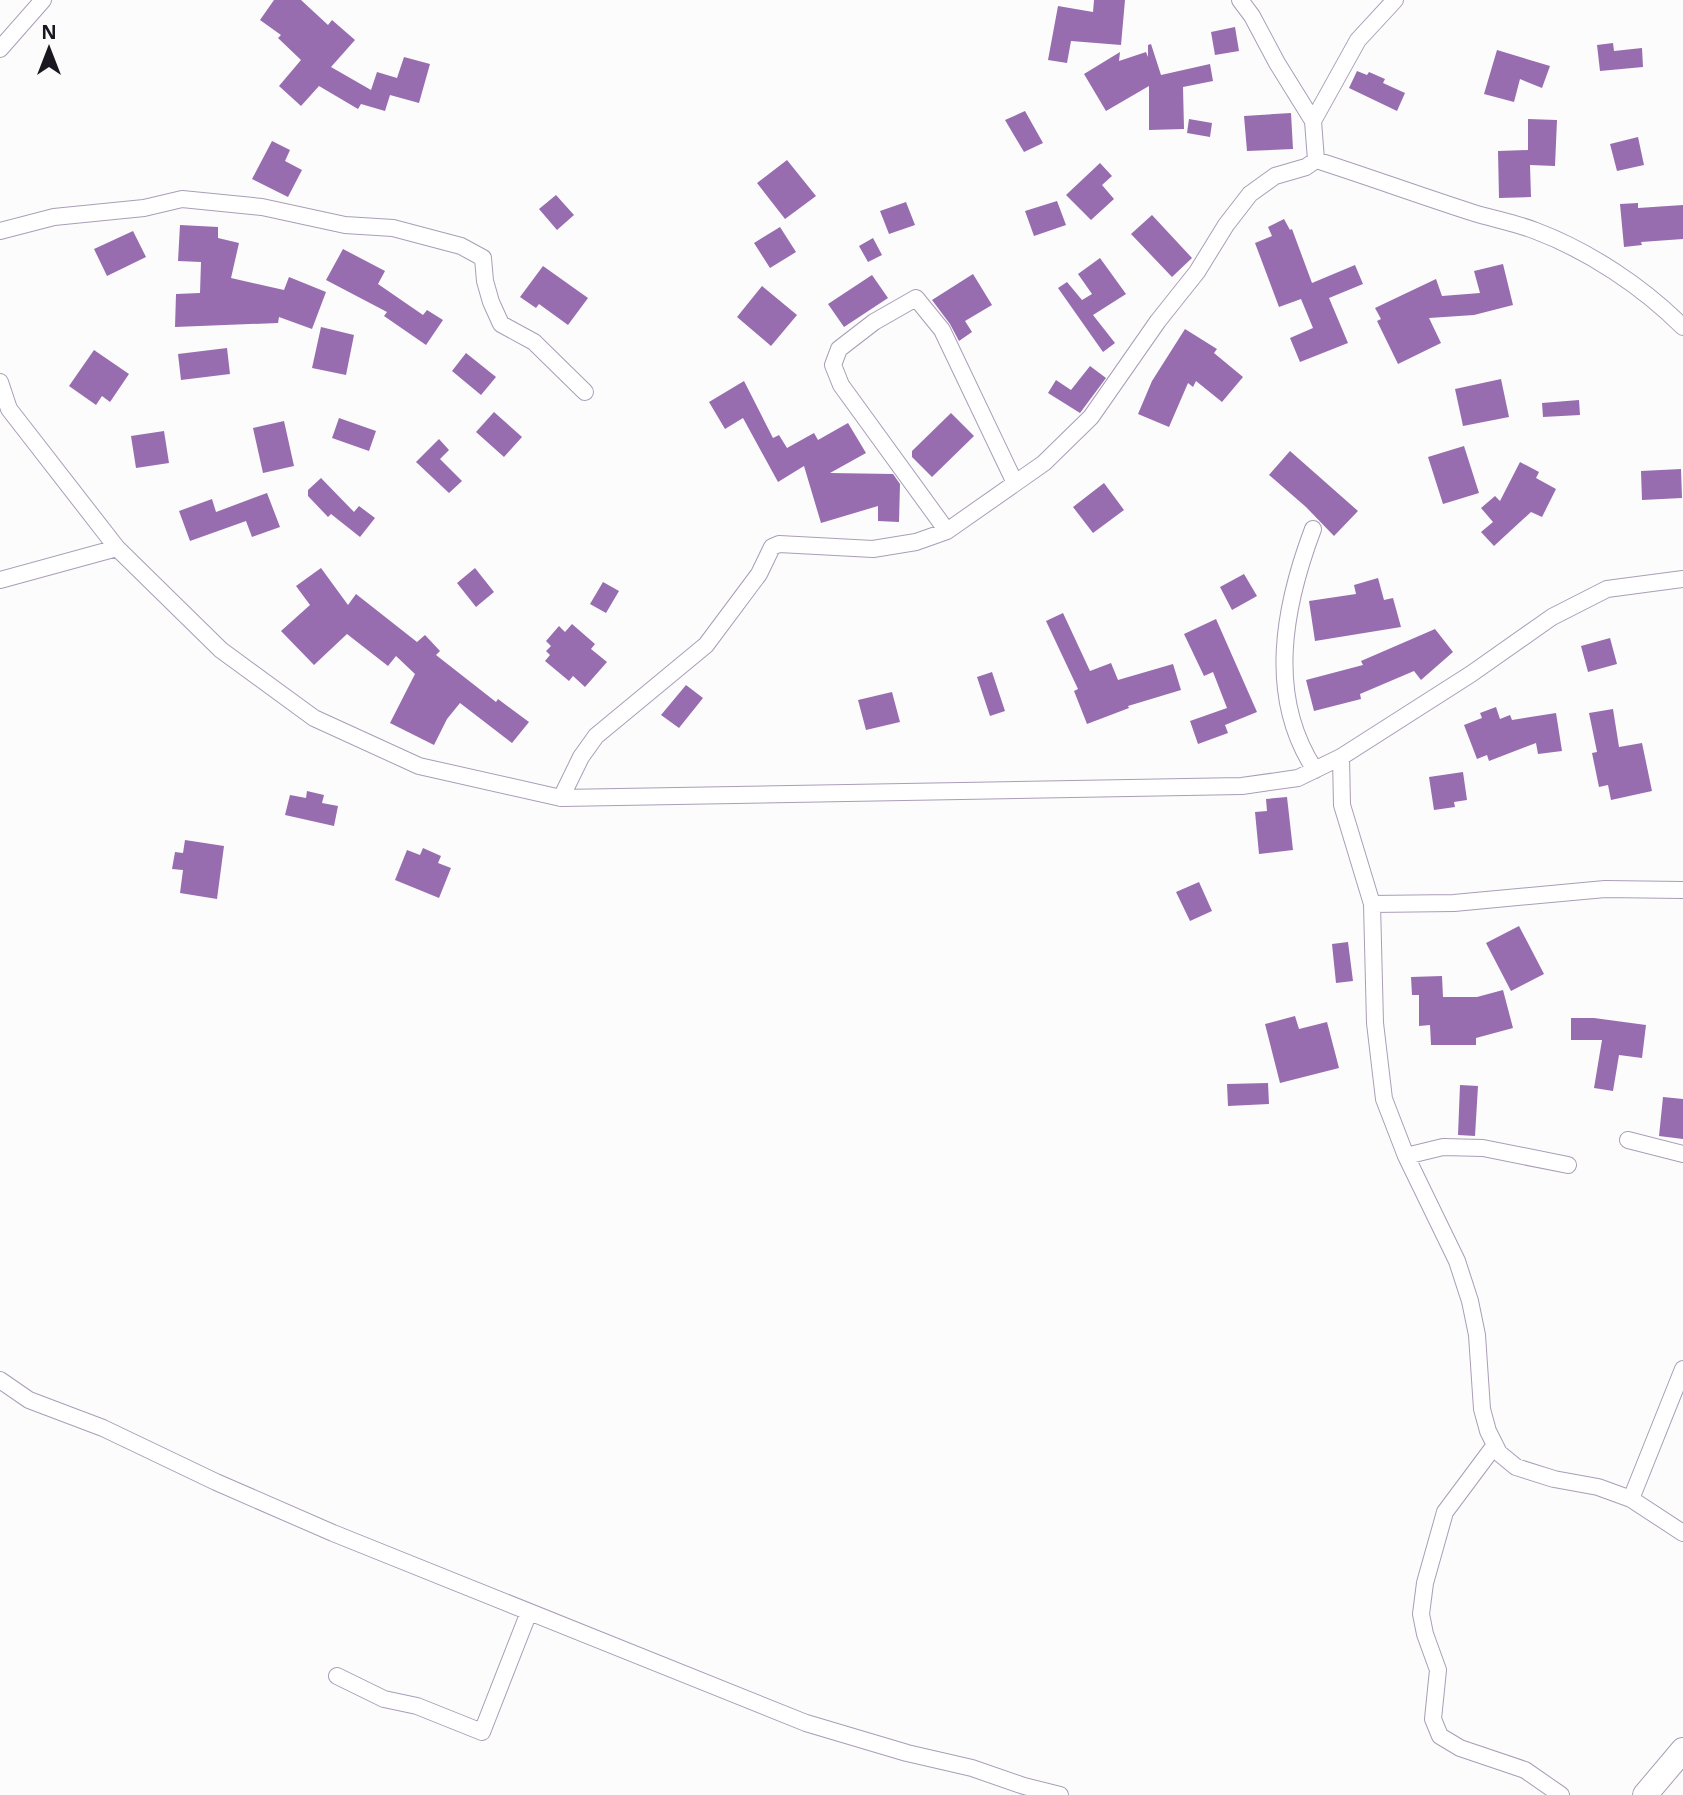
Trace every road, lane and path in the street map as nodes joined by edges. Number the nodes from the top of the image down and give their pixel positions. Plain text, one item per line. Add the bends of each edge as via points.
1 (43, 0) edge
2 (1240, 0) edge
3 (1395, 0) edge
4 (0, 50) edge
5 (1313, 121) junction
6 (1316, 160) junction
7 (0, 231) edge
8 (1683, 327) edge
9 (0, 382) edge
10 (585, 392) dead end
11 (1015, 483) junction
12 (1313, 529) dead end
13 (947, 531) junction
14 (117, 548) junction
15 (1683, 579) edge
16 (0, 580) edge
17 (1340, 757) junction
18 (1315, 770) junction
19 (561, 798) junction
20 (1683, 890) edge
21 (1372, 904) junction
22 (1628, 1140) dead end
23 (1683, 1154) edge
24 (1406, 1156) junction
25 (1568, 1165) dead end
26 (1683, 1370) edge
27 (0, 1381) edge
28 (1495, 1445) junction
29 (1631, 1499) junction
30 (1683, 1533) edge
31 (530, 1612) junction
32 (337, 1676) dead end
33 (1683, 1751) edge
34 (1060, 1795) edge
35 (1561, 1795) edge
36 (1645, 1795) edge

1 - 4 street
2 - 5 street
3 - 5 street via 1358,40
5 - 6 street
6 - 8 street via 1536,231 1591,257
6 - 11 street via 1275,176 1250,194 1091,417 1044,463
7 - 10 street via 54,217 144,208 182,199 262,207 345,225 393,228 461,246 483,258 485,281 501,324 534,342
9 - 14 street via 9,409
11 - 13 street
11 - 13 street via 942,330 924,305 916,298 874,322 839,349 833,365 841,385
12 - 18 street via 1288,610 1285,681 1294,729
13 - 19 street via 873,549 772,547 759,574 706,645 596,736
14 - 16 street
14 - 19 street via 221,650 314,718 419,766
15 - 17 street via 1607,589 1552,617
17 - 18 street
17 - 21 street via 1342,804
18 - 19 street via 1298,778 1242,786
20 - 21 street via 1605,889 1454,903
21 - 24 street via 1379,1069 1384,1099
22 - 23 street
24 - 25 street via 1443,1147 1483,1148
24 - 28 street via 1457,1261 1470,1301 1482,1409
26 - 29 street
27 - 31 street via 29,1400 103,1428 333,1534
28 - 29 street via 1516,1467
28 - 35 street via 1445,1512 1424,1583 1424,1634 1438,1671 1433,1720 1440,1736 1460,1748 1525,1770
29 - 30 street
31 - 32 street via 482,1732 417,1706 384,1699
31 - 34 street via 806,1723
33 - 36 main road

